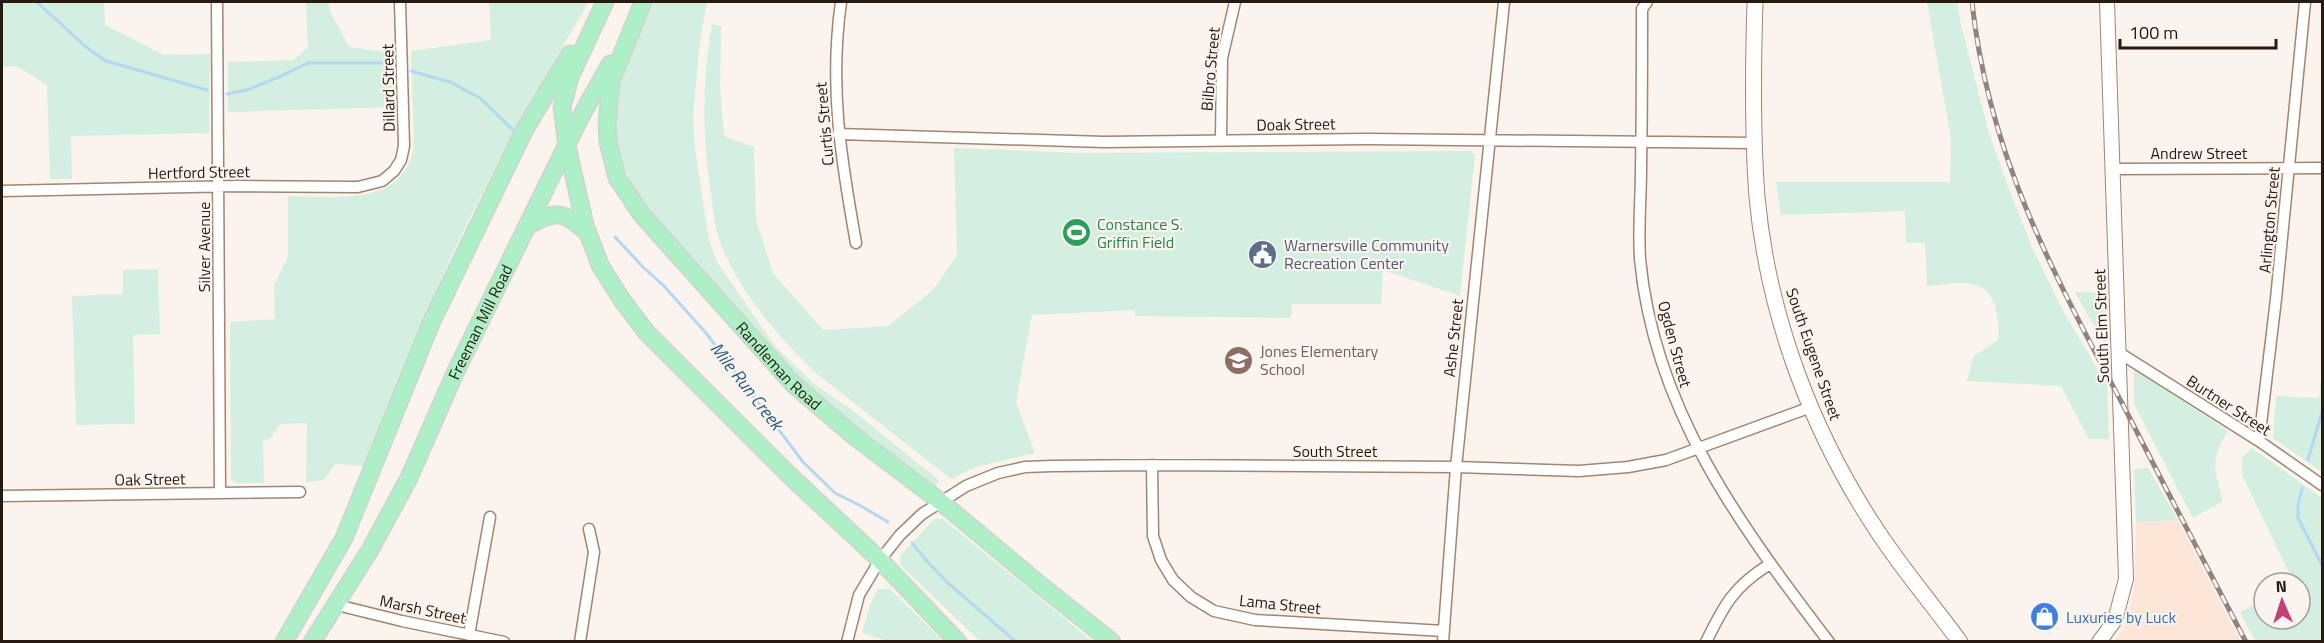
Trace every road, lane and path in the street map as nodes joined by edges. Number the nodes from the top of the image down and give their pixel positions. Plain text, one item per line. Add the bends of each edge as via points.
1 (217, 2) edge
2 (400, 2) edge
3 (603, 2) edge
4 (643, 2) edge
5 (841, 2) edge
6 (1235, 2) edge
7 (1504, 2) edge
8 (1755, 2) edge
9 (2108, 2) edge
10 (2305, 2) edge
11 (1642, 4) edge
12 (838, 134) junction
13 (1489, 139) junction
14 (1221, 140) junction
15 (1642, 142) junction
16 (1755, 143) junction
17 (567, 146) junction
18 (2289, 168) junction
19 (2322, 168) edge
20 (2112, 169) junction
21 (394, 171) joint
22 (219, 187) junction
23 (2, 191) edge
24 (527, 226) junction
25 (588, 233) junction
26 (856, 243) dead end
27 (2118, 352) junction
28 (1811, 407) junction
29 (2259, 441) junction
30 (1696, 448) junction
31 (1152, 465) junction
32 (1456, 466) junction
33 (2322, 485) edge
34 (300, 492) dead end
35 (220, 493) junction
36 (2, 496) edge
37 (941, 502) junction
38 (490, 518) dead end
39 (589, 529) dead end
40 (880, 560) junction
41 (1770, 564) junction
42 (337, 605) junction
43 (469, 635) junction
44 (1443, 636) edge
45 (284, 642) edge
46 (312, 642) edge
47 (504, 642) edge
48 (580, 642) edge
49 (847, 642) edge
50 (958, 642) edge
51 (1112, 642) edge
52 (1706, 642) edge
53 (1828, 642) edge
54 (1960, 642) edge
55 (2099, 642) edge

1 - 22 street, Silver Avenue
2 - 21 street, Dillard Street via 404,146
3 - 17 main road via 570,77 562,107
3 - 45 main road via 525,129 432,321 344,538
4 - 17 main road, Freeman Mill Road
4 - 37 main road, Randleman Road via 611,81 608,142 617,178 642,215 794,384 855,437
5 - 12 street, Curtis Street via 835,61
6 - 14 street, Bilbro Street via 1222,58
7 - 13 street, Ashe Street
8 - 16 main road, South Eugene Street
9 - 20 street, South Elm Street
10 - 18 street, Arlington Street
11 - 15 street, Ogden Street
12 - 14 street, Doak Street via 1051,141
12 - 26 street, Curtis Street
13 - 14 street, Doak Street
13 - 15 street, Doak Street
13 - 32 street, Ashe Street
15 - 16 street, Doak Street
15 - 30 street, Ogden Street via 1640,259 1649,313 1672,396
16 - 28 main road, South Eugene Street via 1758,198 1772,285 1785,336
17 - 24 main road, Freeman Mill Road
17 - 25 main road
18 - 19 street, Andrew Street
18 - 20 street, Andrew Street
18 - 29 street, Arlington Street
20 - 27 street, South Elm Street
21 - 22 street, Hertford Street via 382,181 358,187
22 - 23 street, Hertford Street
22 - 35 street, Silver Avenue
24 - 25 main road via 554,214 564,215
24 - 42 main road, Freeman Mill Road via 409,478
25 - 40 main road via 600,265 647,333
27 - 29 street, Burtner Street
27 - 55 street, South Elm Street via 2126,579 2115,620
28 - 30 street, South Street
28 - 54 main road, South Eugene Street via 1835,459 1878,532
29 - 33 street, Burtner Street
30 - 32 street, South Street via 1666,460 1579,471
30 - 41 street, Ogden Street
31 - 32 street, South Street
31 - 37 street, South Street via 1025,467 966,486
31 - 44 street, Lama Street via 1153,536 1161,560 1173,580 1214,611 1255,620
32 - 44 street, Ashe Street
34 - 35 street, Oak Street
35 - 36 street, Oak Street
37 - 40 street, South Street via 915,521
37 - 51 main road, Randleman Road
38 - 43 street
39 - 48 street via 594,552
40 - 49 street, South Street via 859,595
40 - 50 main road
41 - 52 street via 1736,589
41 - 53 street, Ogden Street
42 - 43 street, Marsh Street
42 - 46 main road, Freeman Mill Road
43 - 47 street, Marsh Street

